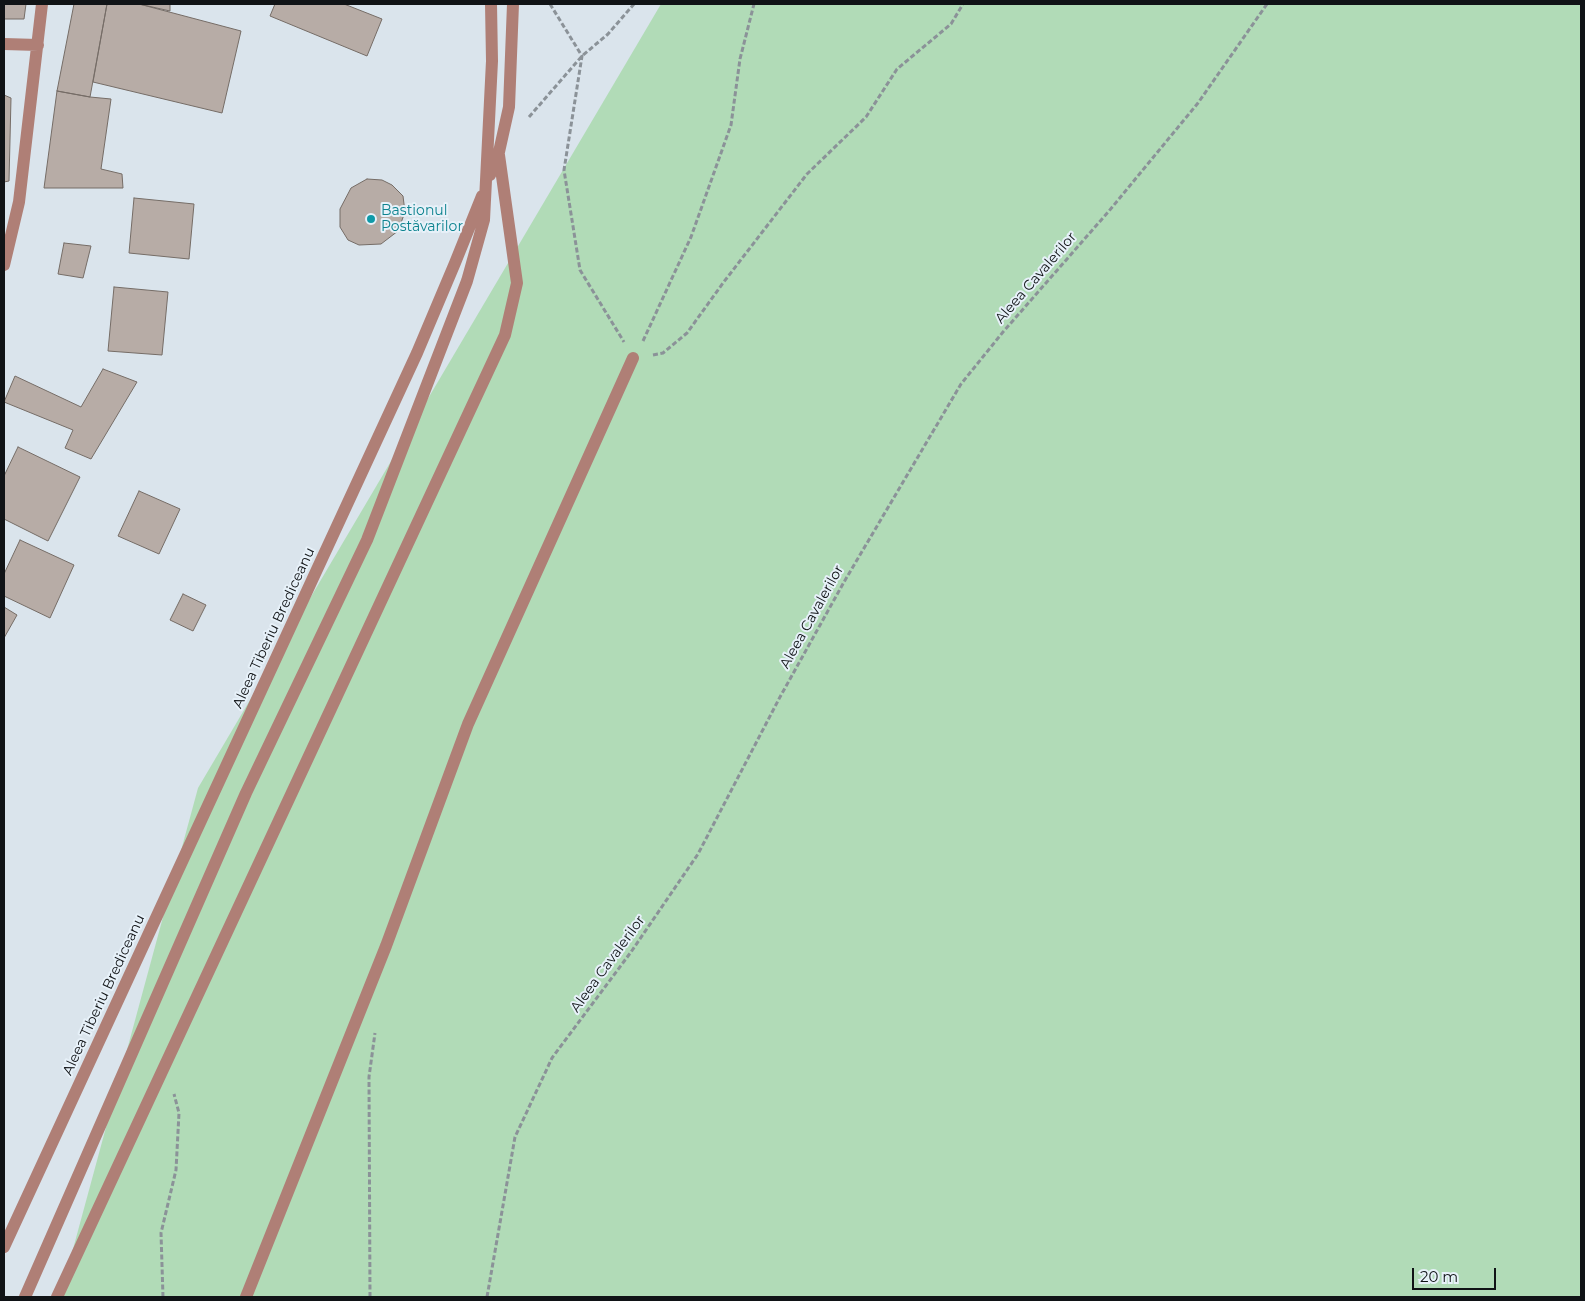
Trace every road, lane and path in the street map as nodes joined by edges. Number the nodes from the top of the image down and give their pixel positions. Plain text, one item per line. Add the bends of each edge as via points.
1 (42, 4) edge
2 (491, 4) edge
3 (513, 4) edge
4 (550, 4) edge
5 (634, 4) edge
6 (754, 4) edge
7 (964, 4) edge
8 (1267, 4) edge
9 (4, 44) edge
10 (38, 45) junction
11 (582, 56) junction
12 (524, 123) dead end
13 (499, 152) junction
14 (486, 186) junction
15 (4, 265) edge
16 (633, 358) junction
17 (375, 1030) dead end
18 (166, 1062) junction
19 (4, 1247) edge
20 (25, 1297) edge
21 (56, 1297) edge
22 (163, 1297) edge
23 (246, 1297) edge
24 (370, 1297) edge
25 (487, 1297) edge

1 - 10 street
2 - 14 street via 492,61
3 - 13 street, Aleea Tiberiu Brediceanu via 509,108
4 - 11 path
5 - 11 path via 608,34
6 - 16 path via 740,59 731,125 691,237
7 - 16 path via 951,24 897,69 866,117 807,174 687,333 663,353
8 - 25 path, Aleea Cavalerilor via 1198,103 961,384 784,689 698,854 631,952 552,1058 515,1137
9 - 10 street
10 - 15 street via 19,202
11 - 12 path
11 - 16 path via 564,170 580,270
13 - 14 street, Aleea Tiberiu Brediceanu
13 - 18 street via 517,283 505,335
14 - 19 street, Aleea Tiberiu Brediceanu via 413,362
14 - 20 street via 484,220 467,281 367,540 246,793
16 - 23 street via 468,724 386,946
17 - 24 path via 369,1077
18 - 21 street
18 - 22 path via 179,1113 176,1170 161,1233

